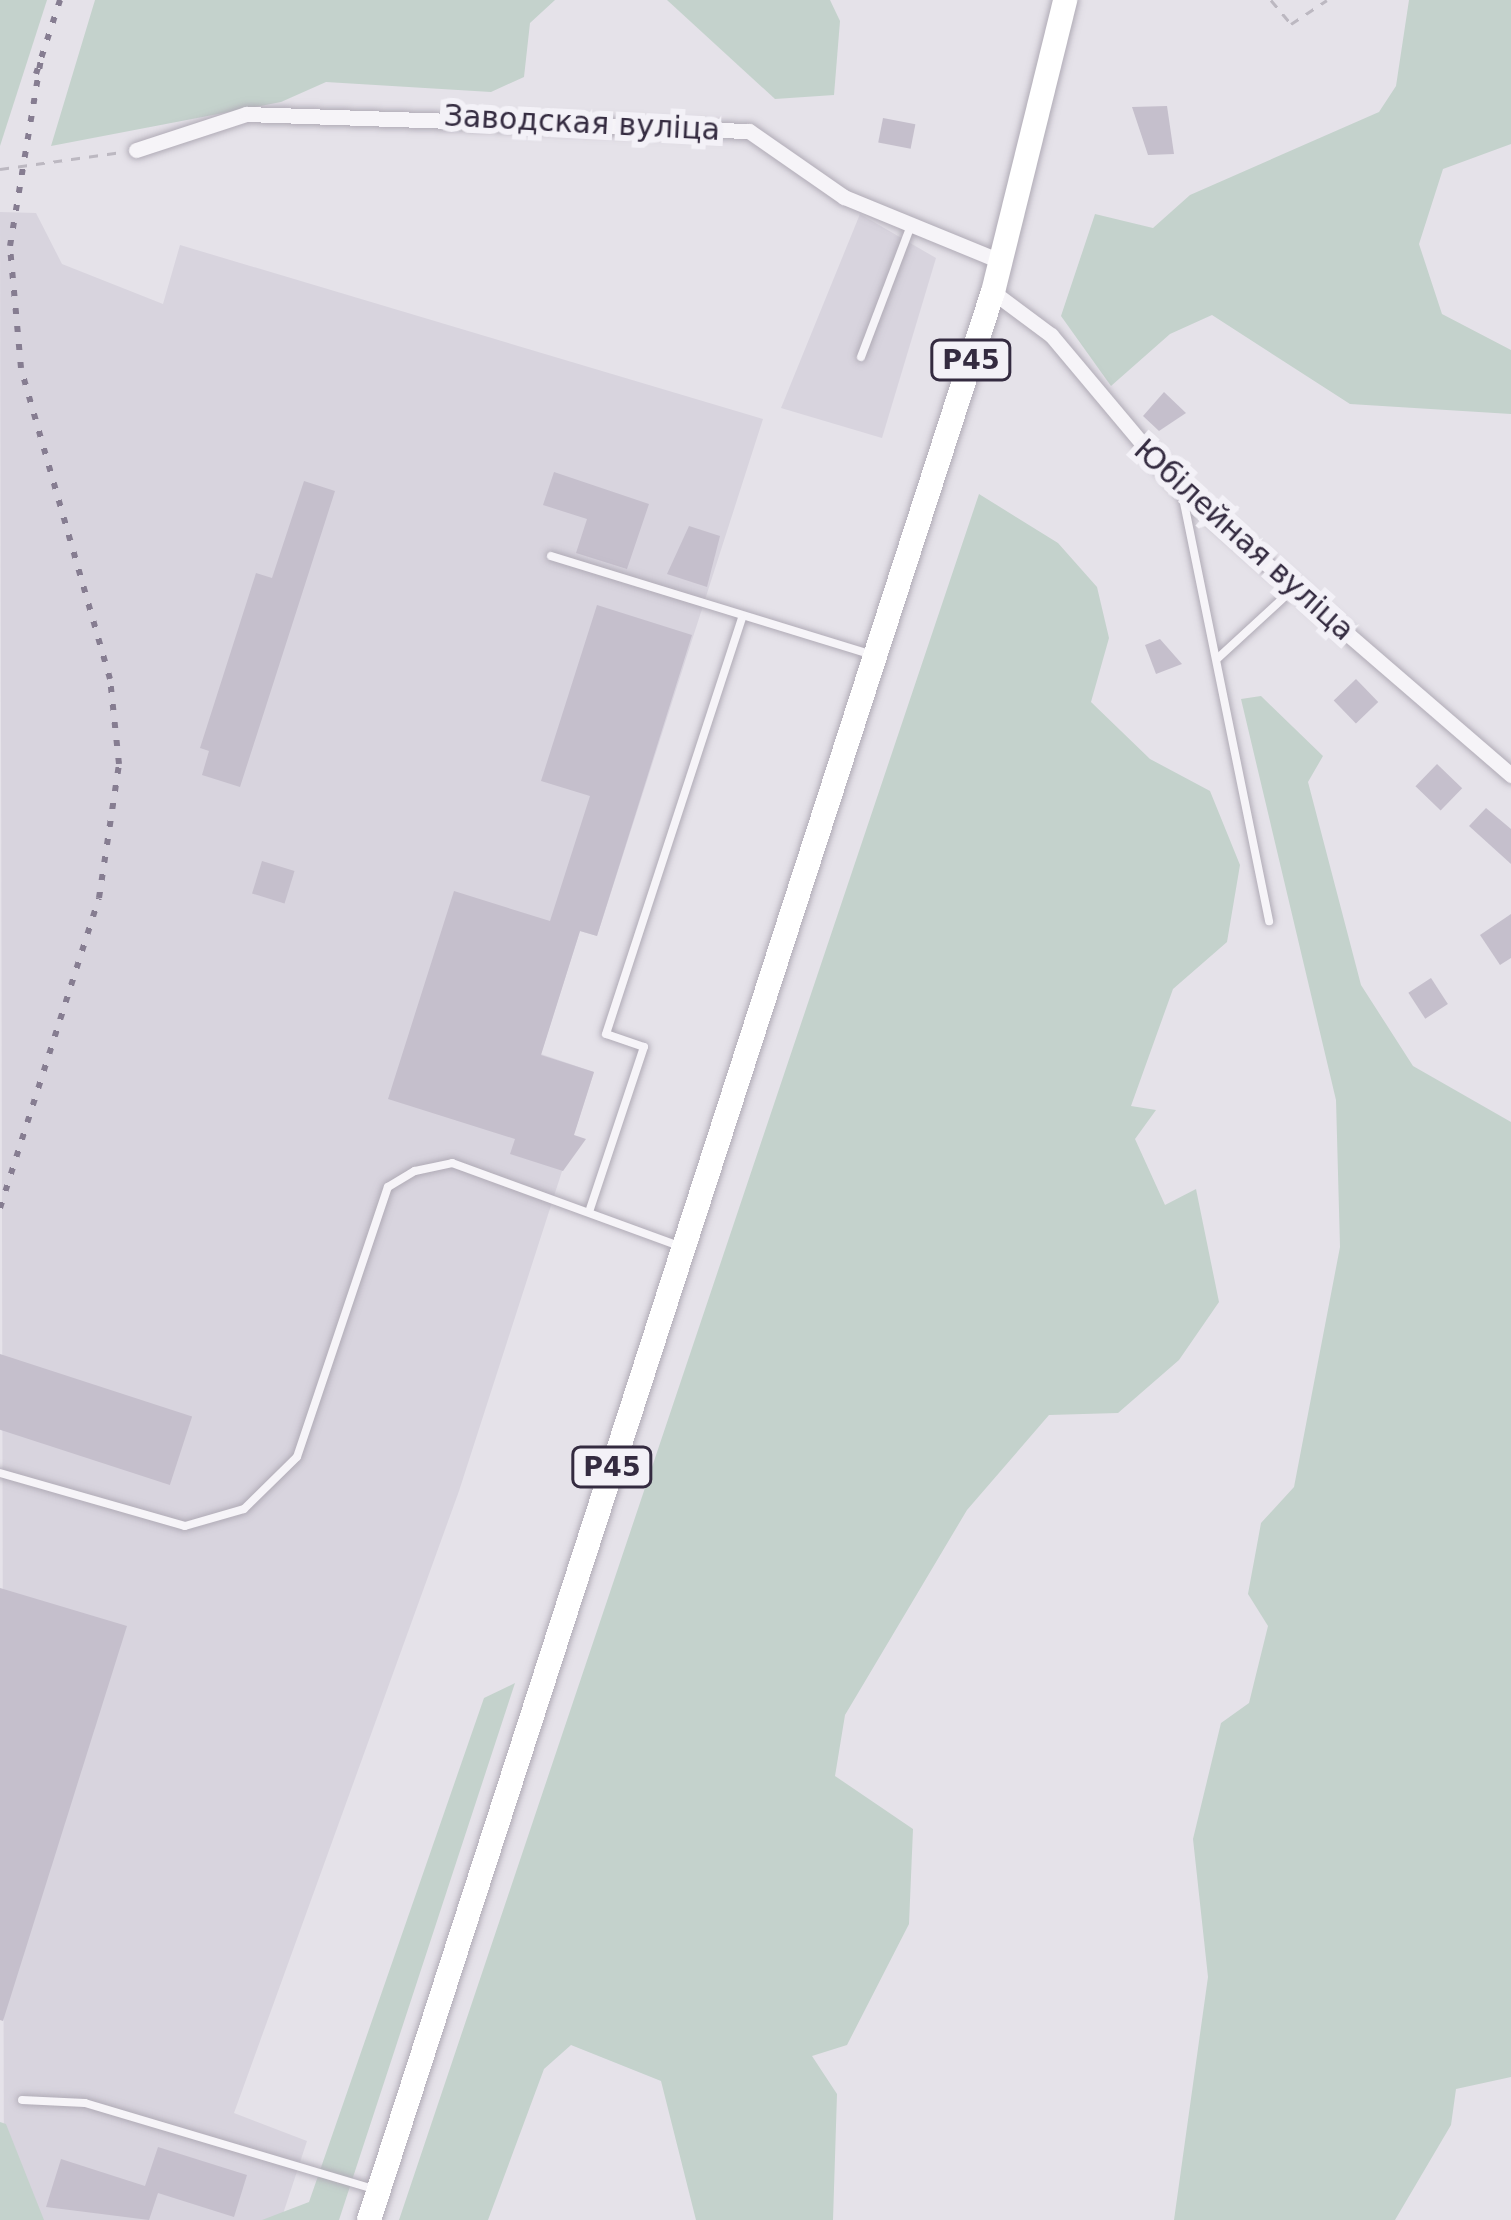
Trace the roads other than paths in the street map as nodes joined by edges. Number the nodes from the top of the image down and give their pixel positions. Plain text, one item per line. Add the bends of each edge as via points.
1 (1065, 0) edge
2 (136, 150) road end
3 (910, 228) junction
4 (1000, 261) junction
5 (992, 292) junction
6 (861, 357) dead end
7 (1182, 491) junction
8 (551, 556) dead end
9 (1294, 588) junction
10 (742, 617) junction
11 (876, 656) junction
12 (1218, 658) junction
13 (1511, 775) edge
14 (1269, 921) dead end
15 (589, 1212) junction
16 (682, 1247) junction
17 (0, 1473) edge
18 (22, 2100) dead end
19 (379, 2190) junction
20 (369, 2220) edge

1 - 4 main road, Р45
2 - 3 street, Заводская вуліца via 246,114 749,131
3 - 4 street, Заводская вуліца
3 - 6 lane
4 - 5 main road, Р45
5 - 7 street, Юбілейная вуліца via 1051,334
5 - 11 main road, Р45
7 - 9 street, Юбілейная вуліца
7 - 12 lane
8 - 10 lane
9 - 12 lane
9 - 13 street, Юбілейная вуліца
10 - 11 lane
10 - 15 lane via 606,1034 644,1047
11 - 16 main road, Р45
12 - 14 lane
15 - 16 lane
15 - 17 lane via 452,1162 388,1186 297,1457 244,1509 185,1526
16 - 19 main road, Р45
18 - 19 lane via 85,2103
19 - 20 main road, Р45

